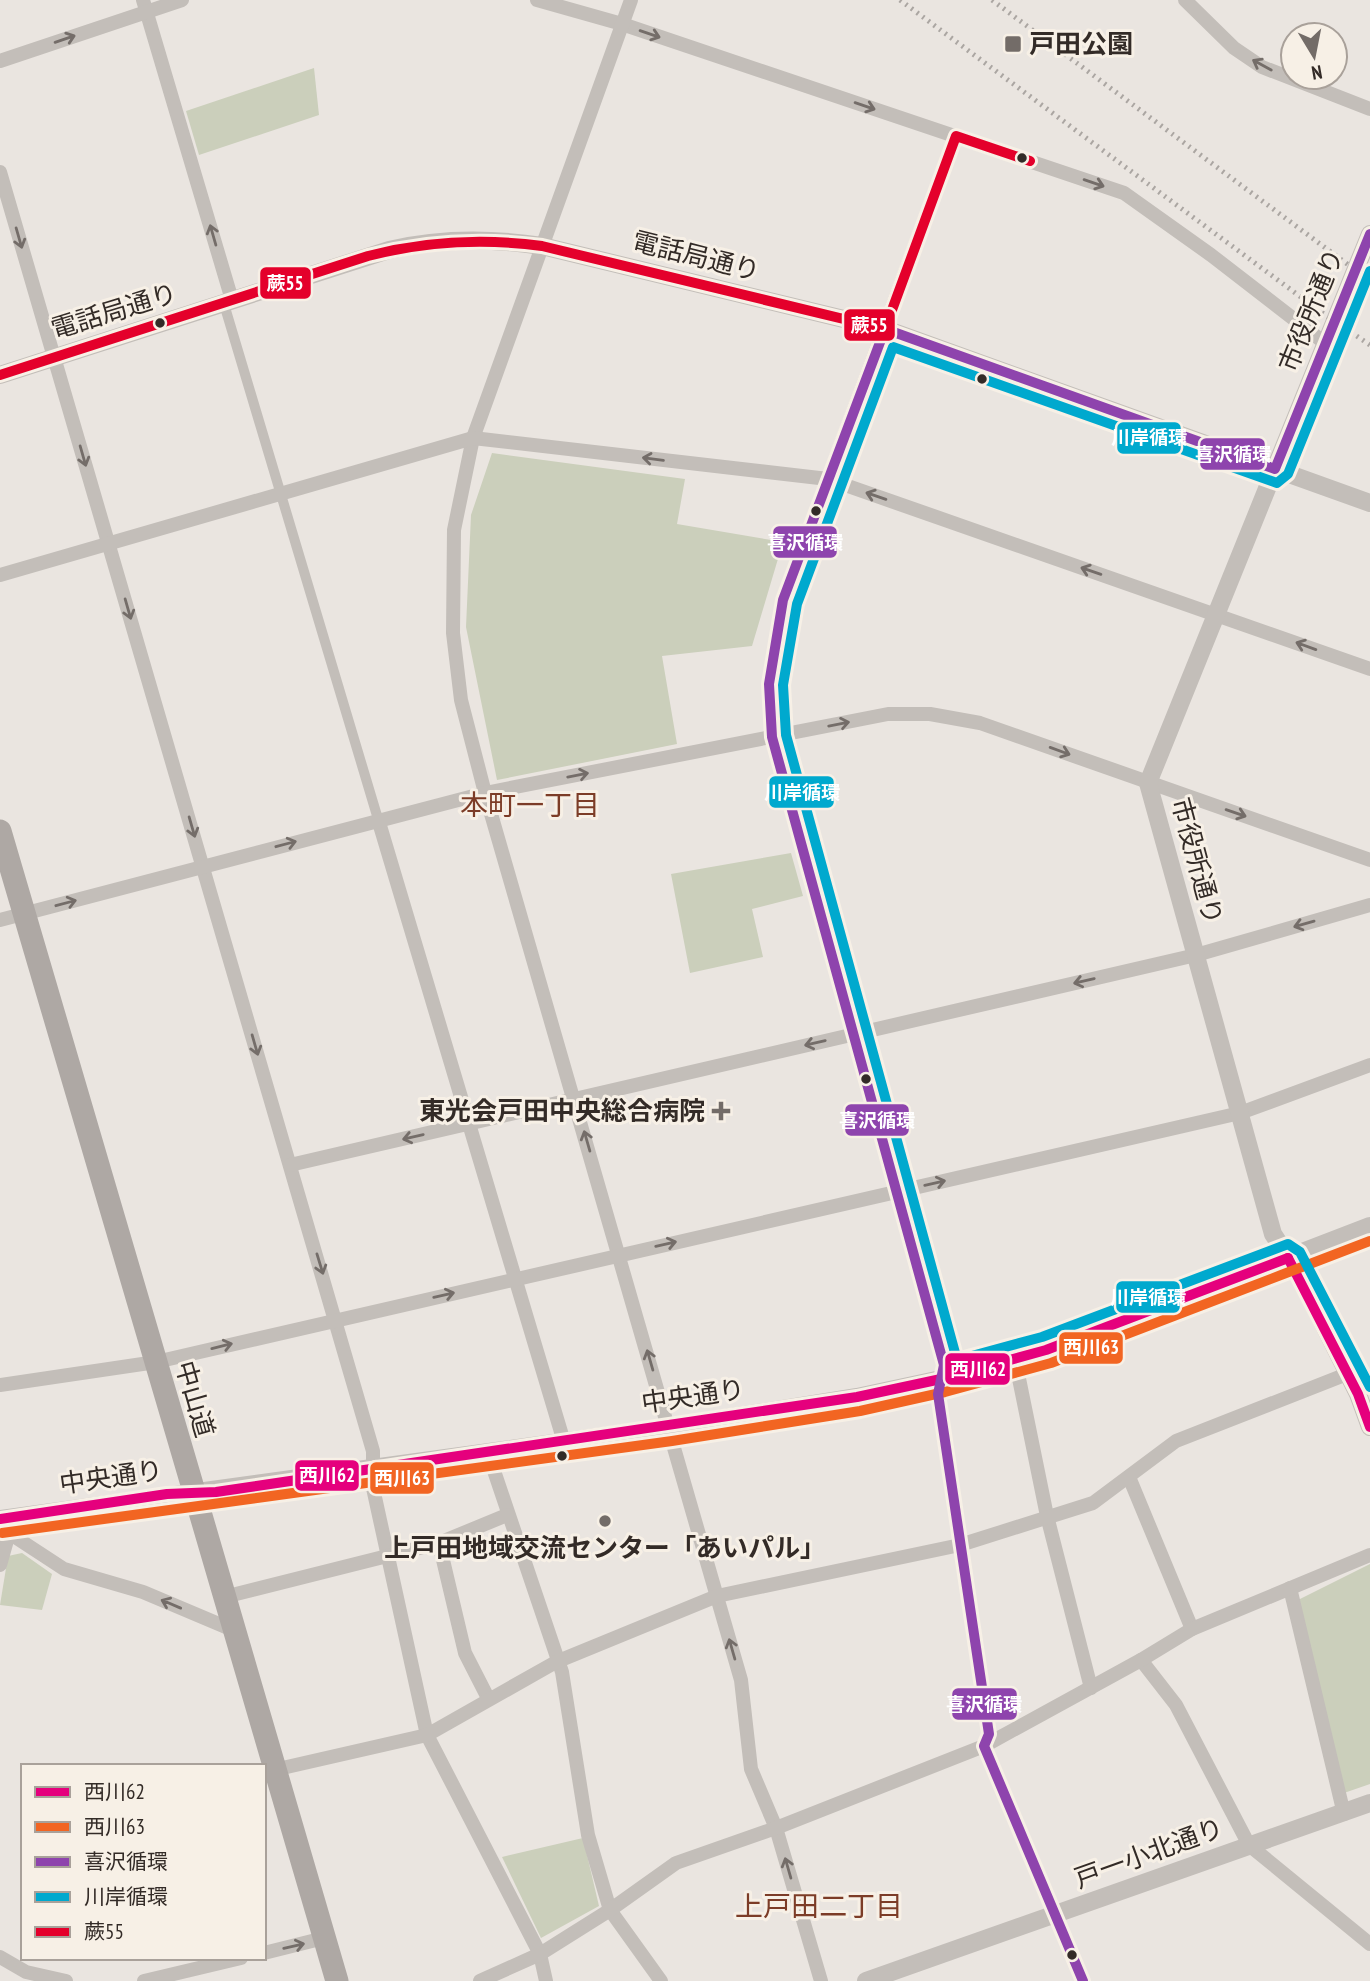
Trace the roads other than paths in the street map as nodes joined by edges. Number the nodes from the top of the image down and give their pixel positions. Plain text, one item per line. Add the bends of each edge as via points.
1 (181, 0) edge
2 (537, 0) edge
3 (631, 0) edge
4 (1185, 0) edge
5 (145, 6) edge
6 (622, 24) junction
7 (0, 61) edge
8 (1370, 109) edge
9 (956, 136) junction
10 (0, 173) edge
11 (1370, 234) edge
12 (542, 246) junction
13 (228, 302) junction
14 (885, 329) junction
15 (1326, 344) junction
16 (54, 357) junction
17 (0, 375) edge
18 (473, 438) junction
19 (1275, 469) junction
20 (828, 479) junction
21 (282, 493) junction
22 (1370, 503) edge
23 (109, 543) junction
24 (0, 575) edge
25 (1217, 615) junction
26 (1370, 669) edge
27 (772, 737) junction
28 (1148, 783) junction
29 (485, 793) junction
30 (378, 819) junction
31 (0, 831) edge
32 (1370, 860) edge
33 (203, 867) junction
34 (1370, 905) edge
35 (24, 914) junction
36 (0, 920) edge
37 (1196, 955) junction
38 (853, 1034) junction
39 (1370, 1065) edge
40 (575, 1100) junction
41 (1240, 1114) junction
42 (471, 1124) junction
43 (290, 1165) junction
44 (897, 1192) junction
45 (1370, 1226) edge
46 (620, 1254) junction
47 (1288, 1258) junction
48 (516, 1278) junction
49 (336, 1319) junction
50 (1015, 1359) junction
51 (156, 1362) junction
52 (1347, 1374) junction
53 (941, 1379) junction
54 (0, 1385) edge
55 (670, 1427) junction
56 (1370, 1427) edge
57 (564, 1441) junction
58 (488, 1452) junction
59 (373, 1469) junction
60 (1129, 1477) junction
61 (193, 1493) junction
62 (507, 1515) junction
63 (1047, 1516) junction
64 (6, 1524) edge
65 (439, 1543) junction
66 (960, 1545) junction
67 (1370, 1555) edge
68 (387, 1557) junction
69 (0, 1565) edge
70 (1290, 1588) junction
71 (716, 1595) junction
72 (224, 1597) junction
73 (1192, 1629) junction
74 (233, 1630) junction
75 (1141, 1660) junction
76 (556, 1661) junction
77 (1091, 1688) junction
78 (488, 1698) junction
79 (427, 1735) junction
80 (984, 1746) junction
81 (278, 1769) junction
82 (1370, 1803) edge
83 (1344, 1814) junction
84 (776, 1828) junction
85 (1249, 1845) junction
86 (610, 1910) junction
87 (1052, 1915) junction
88 (324, 1938) junction
89 (1370, 1944) edge
90 (266, 1952) edge
91 (540, 1954) junction
92 (0, 1957) edge
93 (233, 1960) edge
94 (66, 1981) edge
95 (144, 1981) edge
96 (337, 1981) edge
97 (480, 1981) edge
98 (546, 1981) edge
99 (660, 1981) edge
100 (821, 1981) edge
101 (866, 1981) edge
102 (1083, 1981) edge

1 - 5 street
2 - 6 street
3 - 6 street
8 -> 4 street via 1262,67 1234,48
7 -> 5 street
13 -> 5 street
6 -> 9 street
6 - 12 street
9 - 14 street
9 -> 15 street via 1124,192
10 -> 16 street
11 - 15 street, 市役所通り
12 - 13 street, 電話局通り via 476,239 410,245
12 - 14 street, 電話局通り
12 - 18 street
13 - 16 street, 電話局通り
13 - 21 street
14 - 19 street, 電話局通り
14 - 20 street
15 - 19 street, 市役所通り
16 - 17 street, 電話局通り
16 -> 23 street
20 -> 18 street
18 - 21 street
18 - 29 street via 454,530 453,633 461,700
19 - 22 street, 電話局通り
19 - 25 street, 市役所通り
25 -> 20 street
20 - 27 street via 782,600 769,684
21 - 23 street
21 - 30 street
23 - 24 street
23 -> 33 street
26 -> 25 street
25 - 28 street, 市役所通り
27 -> 28 street via 888,714 930,714 980,723
29 -> 27 street
27 - 38 street
28 -> 32 street
28 - 37 street, 市役所通り
29 - 30 street
29 - 40 street
33 -> 30 street
30 - 42 street
31 - 35 highway, 中山道
35 -> 33 street
33 -> 43 street
34 -> 37 street
35 - 36 street
35 - 51 highway, 中山道
37 -> 38 street
37 - 41 street, 市役所通り
38 -> 40 street
38 - 44 street
39 - 41 street
40 - 42 street
46 -> 40 street
44 -> 41 street
41 - 47 street, 市役所通り via 1273,1234
42 -> 43 street
42 - 48 street
43 -> 49 street
46 -> 44 street
44 - 53 street via 944,1365
45 - 47 street, 中央通り
46 - 48 street
55 -> 46 street
47 - 50 street, 中央通り
47 - 52 street, 市役所通り
49 -> 48 street
48 - 57 street
51 -> 49 street
49 - 59 street via 373,1451
50 - 53 street, 中央通り
50 - 63 street
51 - 54 street
51 - 61 highway, 中山道
52 - 56 street, 市役所通り
52 - 60 street via 1176,1441
53 - 55 street, 中央通り
53 - 66 street via 938,1394
55 - 57 street, 中央通り
55 - 71 street
57 - 58 street, 中央通り
58 - 59 street, 中央通り
58 - 62 street
59 - 61 street, 中央通り
59 - 68 street
60 - 63 street via 1093,1503
60 - 73 street
61 - 64 street, 中央通り
61 - 72 highway, 中山道
62 - 65 street
62 - 76 street
63 - 66 street
63 - 77 street
64 - 69 street
74 -> 64 street via 143,1592 64,1569
65 - 68 street
65 - 78 street via 465,1653
66 - 71 street
66 - 80 street via 989,1734
67 - 70 street
68 - 72 street
68 - 79 street
70 - 73 street
70 - 83 street
71 - 76 street
84 -> 71 street via 751,1769 741,1680
72 - 74 highway, 中山道
73 - 75 street
74 - 81 highway, 中山道
75 - 77 street
75 - 85 street via 1176,1704
76 - 78 street
76 - 86 street via 562,1672 588,1835
77 - 80 street
78 - 79 street
79 - 81 street
79 - 91 street
80 - 84 street
80 - 87 street
81 - 88 highway, 中山道
82 - 83 street, 戸一小北通り
83 - 85 street, 戸一小北通り
84 - 86 street via 676,1863
100 -> 84 street
85 - 87 street, 戸一小北通り
85 - 89 street
86 - 91 street
86 - 99 street
87 - 101 street, 戸一小北通り
87 - 102 street
90 -> 88 street
88 - 96 highway, 中山道
91 - 97 street
91 - 98 street
92 - 94 street via 26,1972
93 - 95 street

